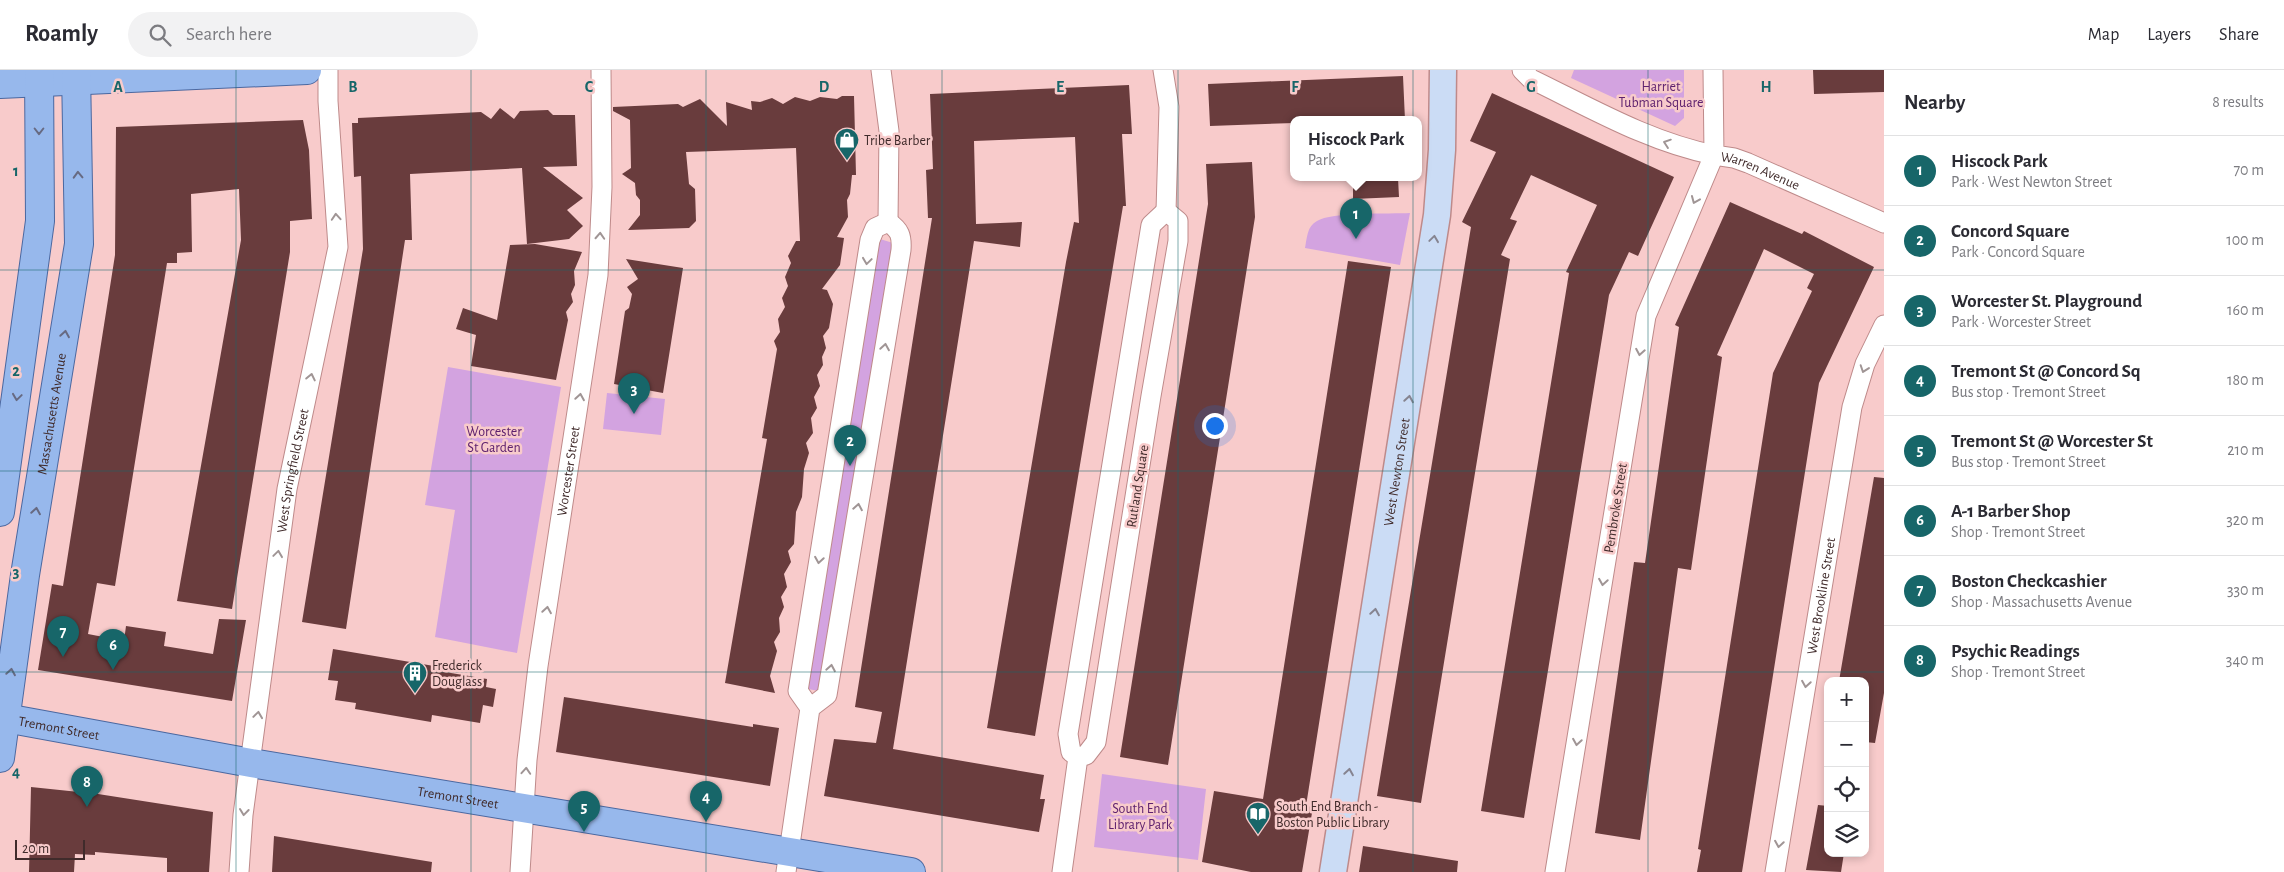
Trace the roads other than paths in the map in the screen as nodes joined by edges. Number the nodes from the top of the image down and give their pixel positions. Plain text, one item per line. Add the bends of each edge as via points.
1 (307, 70) edge
2 (328, 70) edge
3 (601, 70) edge
4 (881, 70) edge
5 (1163, 70) edge
6 (1443, 70) edge
7 (1522, 70) edge
8 (1712, 70) edge
9 (76, 75) edge
10 (39, 76) edge
11 (0, 84) edge
12 (1714, 156) junction
13 (1166, 211) junction
14 (888, 222) junction
15 (1884, 223) edge
16 (1884, 325) edge
17 (0, 512) edge
18 (810, 708) junction
19 (2, 720) edge
20 (1078, 757) junction
21 (0, 758) edge
22 (251, 764) junction
23 (523, 809) junction
24 (787, 862) edge
25 (239, 872) edge
26 (520, 872) edge
27 (911, 872) edge
28 (1062, 872) edge
29 (1333, 872) edge
30 (1556, 872) edge
31 (1775, 872) edge

1 - 9 main road
22 -> 2 street, West Springfield Street via 287,489 338,247
23 -> 3 street, Worcester Street via 538,666 598,275 602,187
4 - 14 street via 889,131
5 - 13 street via 1170,107
29 -> 6 main road, West Newton Street via 1437,215
12 -> 7 street via 1652,138 1531,79
8 - 12 street, Warren Avenue
9 - 10 main road
19 -> 9 main road, Massachusetts Avenue via 79,244
10 - 11 main road
10 -> 17 main road via 40,228
12 - 15 street, Warren Avenue via 1748,163
12 -> 30 street, Pembroke Street via 1646,316
13 - 20 street via 1150,225 1093,567 1068,734 1068,744
13 - 20 street, Rutland Square via 1178,221 1178,241 1096,742 1086,755
14 -> 18 street via 875,228 870,240 798,691
18 -> 14 street via 827,695 898,270 902,236
16 -> 31 street, West Brookline Street via 1865,364 1852,407
18 - 24 street
19 - 21 main road, Massachusetts Avenue
19 - 22 main road, Tremont Street
20 - 28 street
22 - 23 main road, Tremont Street
22 -> 25 street, West Springfield Street
23 - 24 main road, Tremont Street
23 - 26 street, Worcester Street
24 - 27 main road, Tremont Street

